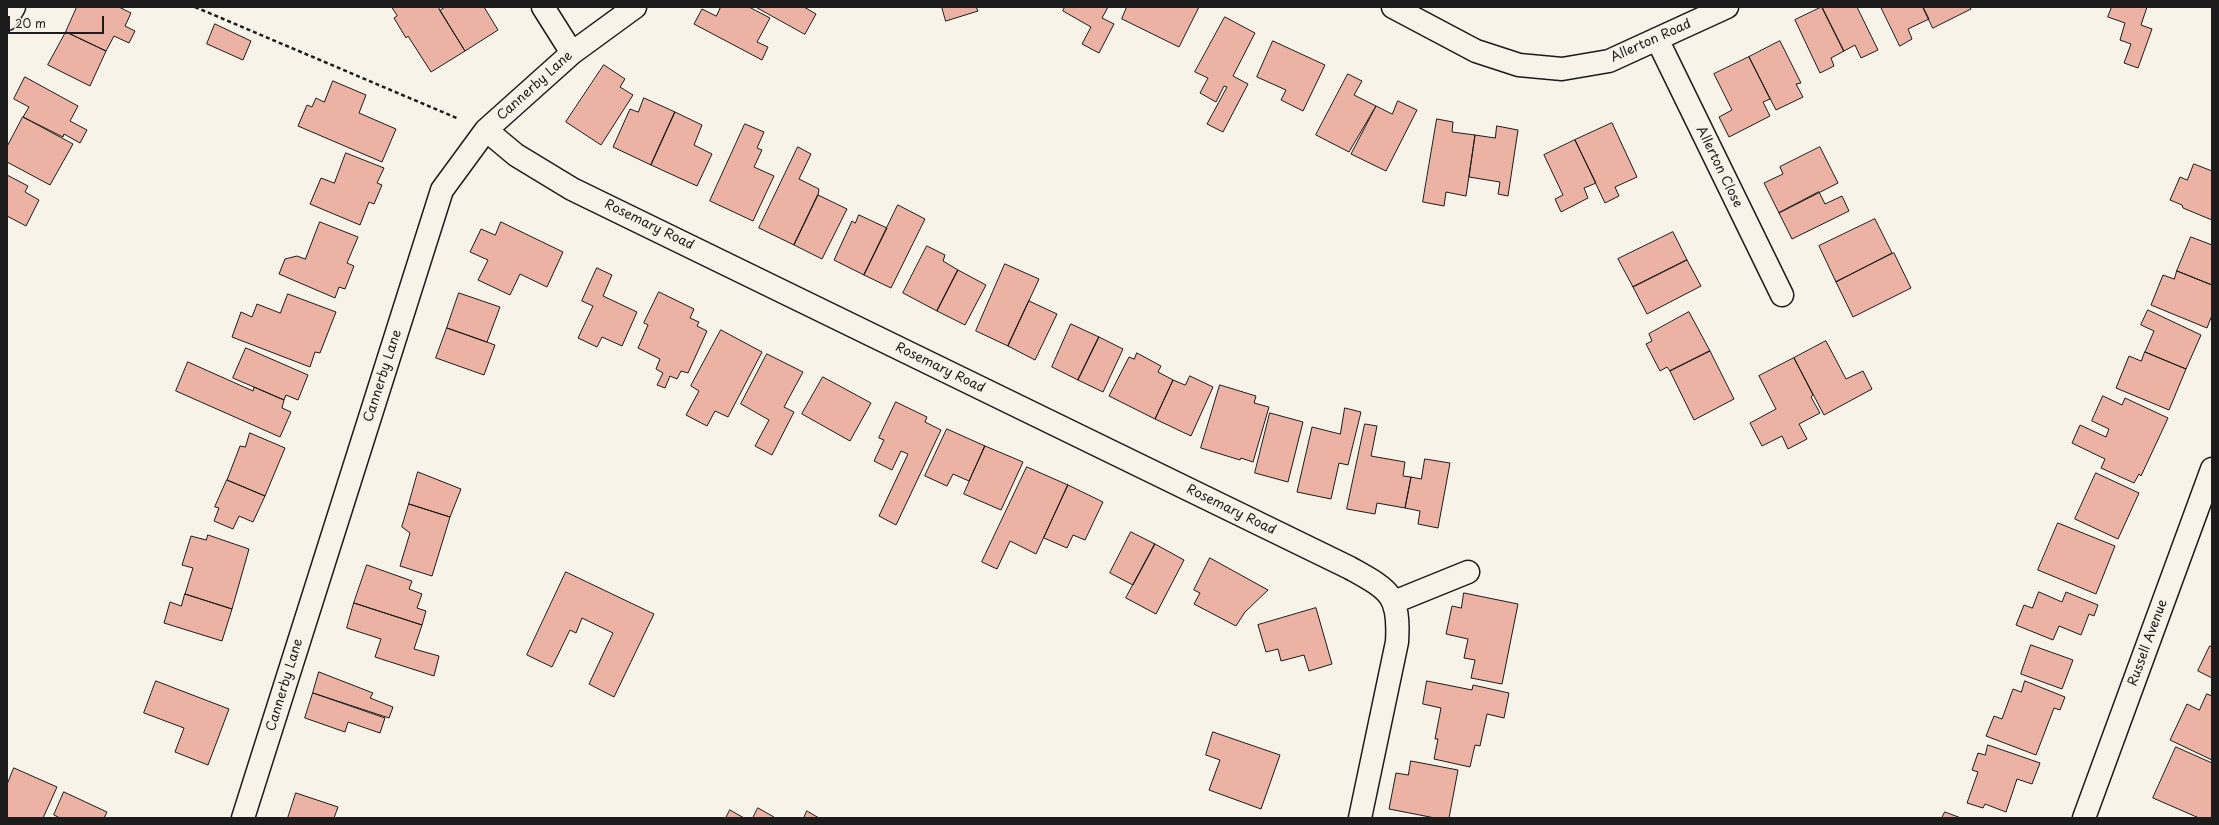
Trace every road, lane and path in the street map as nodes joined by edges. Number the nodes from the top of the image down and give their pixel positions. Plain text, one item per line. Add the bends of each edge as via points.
1 (14, 7) edge
2 (195, 7) edge
3 (543, 7) edge
4 (635, 7) edge
5 (1393, 7) edge
6 (1727, 7) edge
7 (7, 19) edge
8 (1657, 39) junction
9 (572, 53) junction
10 (486, 130) junction
11 (1782, 295) dead end
12 (2212, 469) edge
13 (1468, 572) dead end
14 (1394, 602) junction
15 (244, 818) edge
16 (1360, 818) edge
17 (2084, 818) edge

1 - 7 street
2 - 10 path
3 - 9 street
4 - 9 street, Cannerby Lane
5 - 8 street, Allerton Road via 1476,51 1519,65 1562,69 1609,61
6 - 8 street, Allerton Road
8 - 11 street, Allerton Close
9 - 10 street, Cannerby Lane
10 - 14 street, Rosemary Road via 516,155 572,189 1350,568 1384,587
10 - 15 street, Cannerby Lane via 442,190
12 - 17 street, Russell Avenue
13 - 14 street
14 - 16 street, Rosemary Road via 1399,619 1398,642

